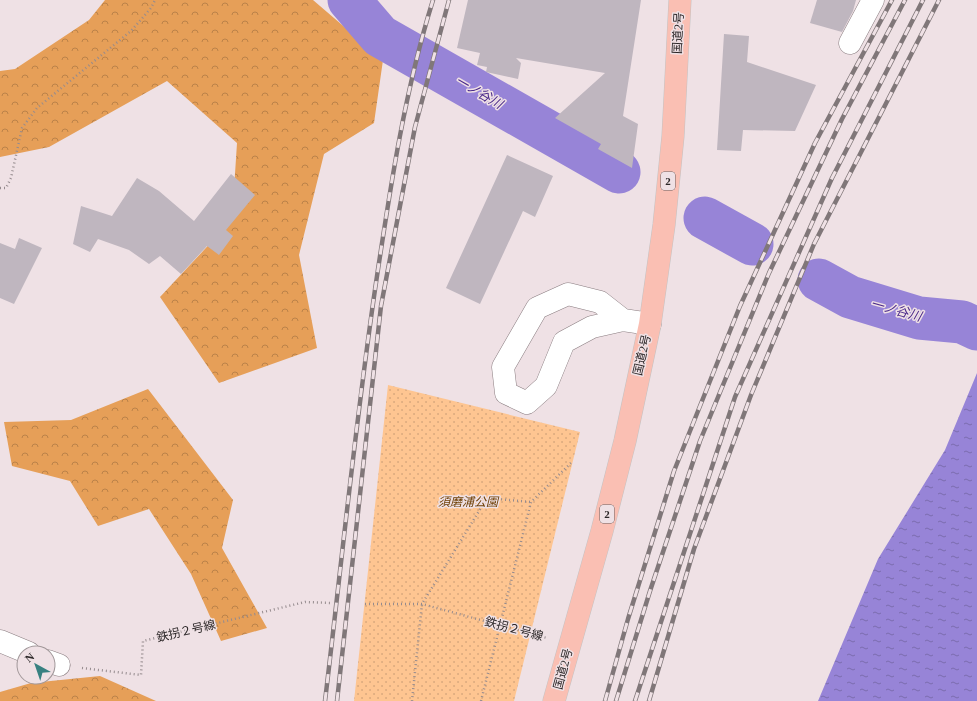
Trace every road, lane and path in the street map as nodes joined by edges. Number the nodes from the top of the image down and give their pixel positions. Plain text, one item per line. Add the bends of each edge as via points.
1 (155, 0) edge
2 (680, 0) edge
3 (873, 0) edge
4 (850, 43) dead end
5 (0, 188) edge
6 (623, 320) junction
7 (650, 324) junction
8 (573, 461) dead end
9 (531, 502) junction
10 (332, 603) dead end
11 (365, 604) dead end
12 (422, 604) junction
13 (500, 625) junction
14 (0, 641) edge
15 (569, 644) junction
16 (16, 648) edge
17 (56, 663) edge
18 (412, 701) edge
19 (481, 701) edge
20 (554, 701) edge

1 - 5 path via 131,31 37,108 22,128 11,178 6,188
2 - 7 highway, 国道2号 / 2 via 673,136
3 - 4 street
6 - 6 street via 592,327 564,342 546,386 527,403 506,393 503,367 536,308 568,294 600,302
6 - 7 street
7 - 15 highway, 国道2号 / 2 via 602,532
8 - 9 path
9 - 12 path via 487,498
9 - 13 path
10 - 17 path, 鉄拐２号線 via 305,602 143,641 141,676
11 - 12 path, 鉄拐２号線
12 - 13 path, 鉄拐２号線
12 - 18 path
13 - 15 path, 鉄拐２号線
13 - 19 path
14 - 16 street
15 - 20 highway, 国道2号 / 2

